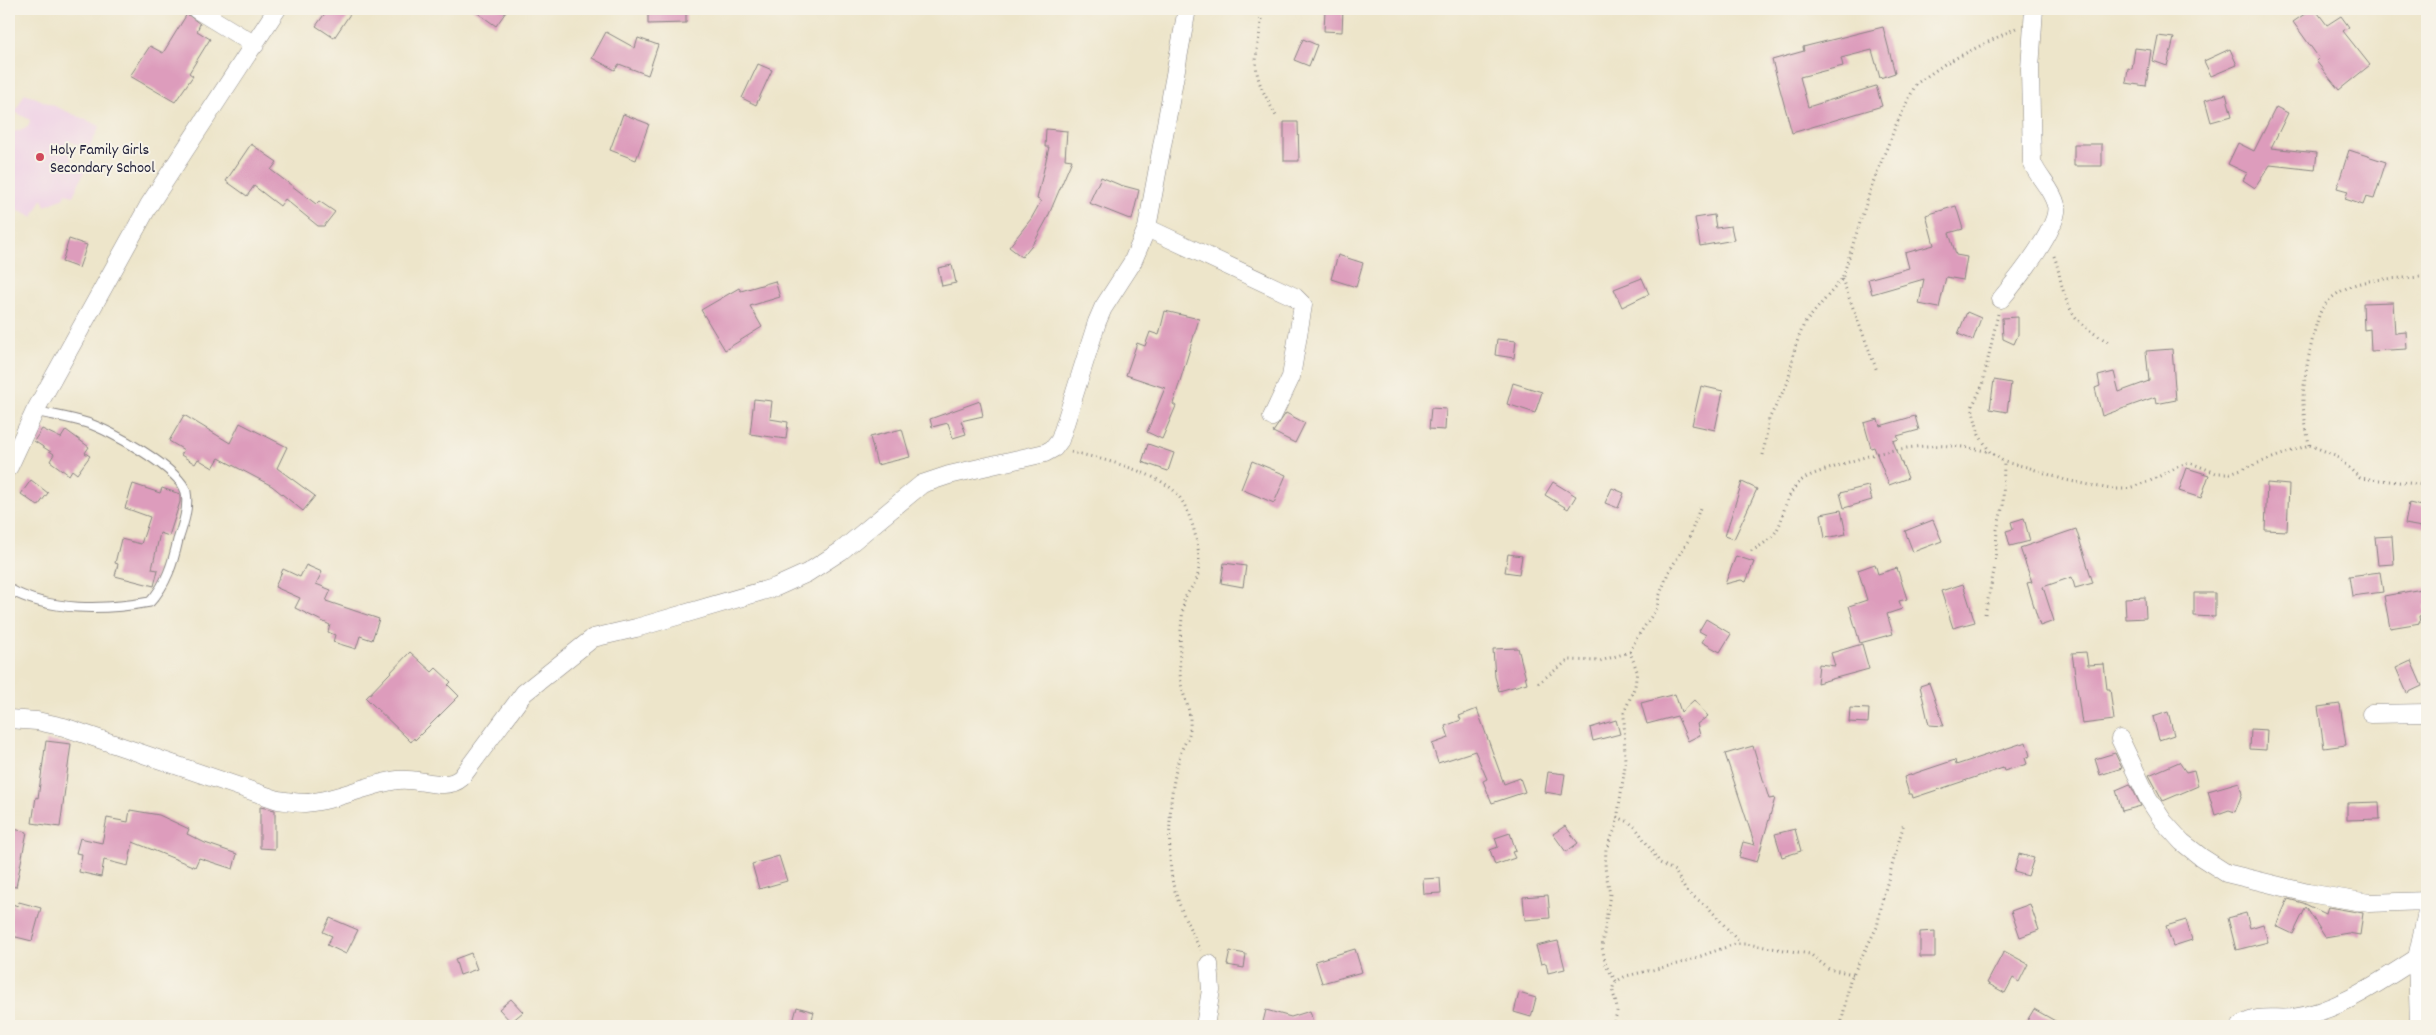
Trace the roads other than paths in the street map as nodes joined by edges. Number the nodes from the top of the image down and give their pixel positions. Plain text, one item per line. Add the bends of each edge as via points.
1 (196, 9) edge
2 (277, 9) edge
3 (1187, 9) edge
4 (2033, 14) edge
5 (255, 45) junction
6 (1146, 228) junction
7 (2001, 299) road end
8 (35, 411) junction
9 (1272, 417) dead end
10 (9, 468) edge
11 (9, 589) edge
12 (2372, 714) dead end
13 (2427, 714) edge
14 (9, 719) edge
15 (2120, 739) dead end
16 (2427, 901) edge
17 (2427, 912) edge
18 (2417, 958) junction
19 (1209, 964) road end
20 (1206, 1026) edge
21 (2241, 1026) edge
22 (2419, 1026) edge

1 - 5 street
2 - 5 street
3 - 6 street
4 - 7 street via 2030,69 2032,162 2052,193 2057,208 2046,240
5 - 8 street via 149,206
6 - 9 street via 1295,297 1303,305 1291,377
6 - 14 street via 1132,263 1097,322 1060,440 1054,448 922,484 841,551 807,573 776,587 593,638 524,693 461,778 449,785 420,779 399,779 304,803 278,800 64,727
8 - 10 street
8 - 11 lane via 88,423 130,443 175,475 185,490 187,509 176,552 161,590 150,602 90,606 49,604 20,596
12 - 13 street
15 - 16 street via 2148,798 2163,821 2182,842 2226,872 2308,893 2369,903
17 - 18 street
18 - 21 street via 2357,995 2321,1010 2293,1018 2257,1019
18 - 22 street
19 - 20 street via 1211,990

